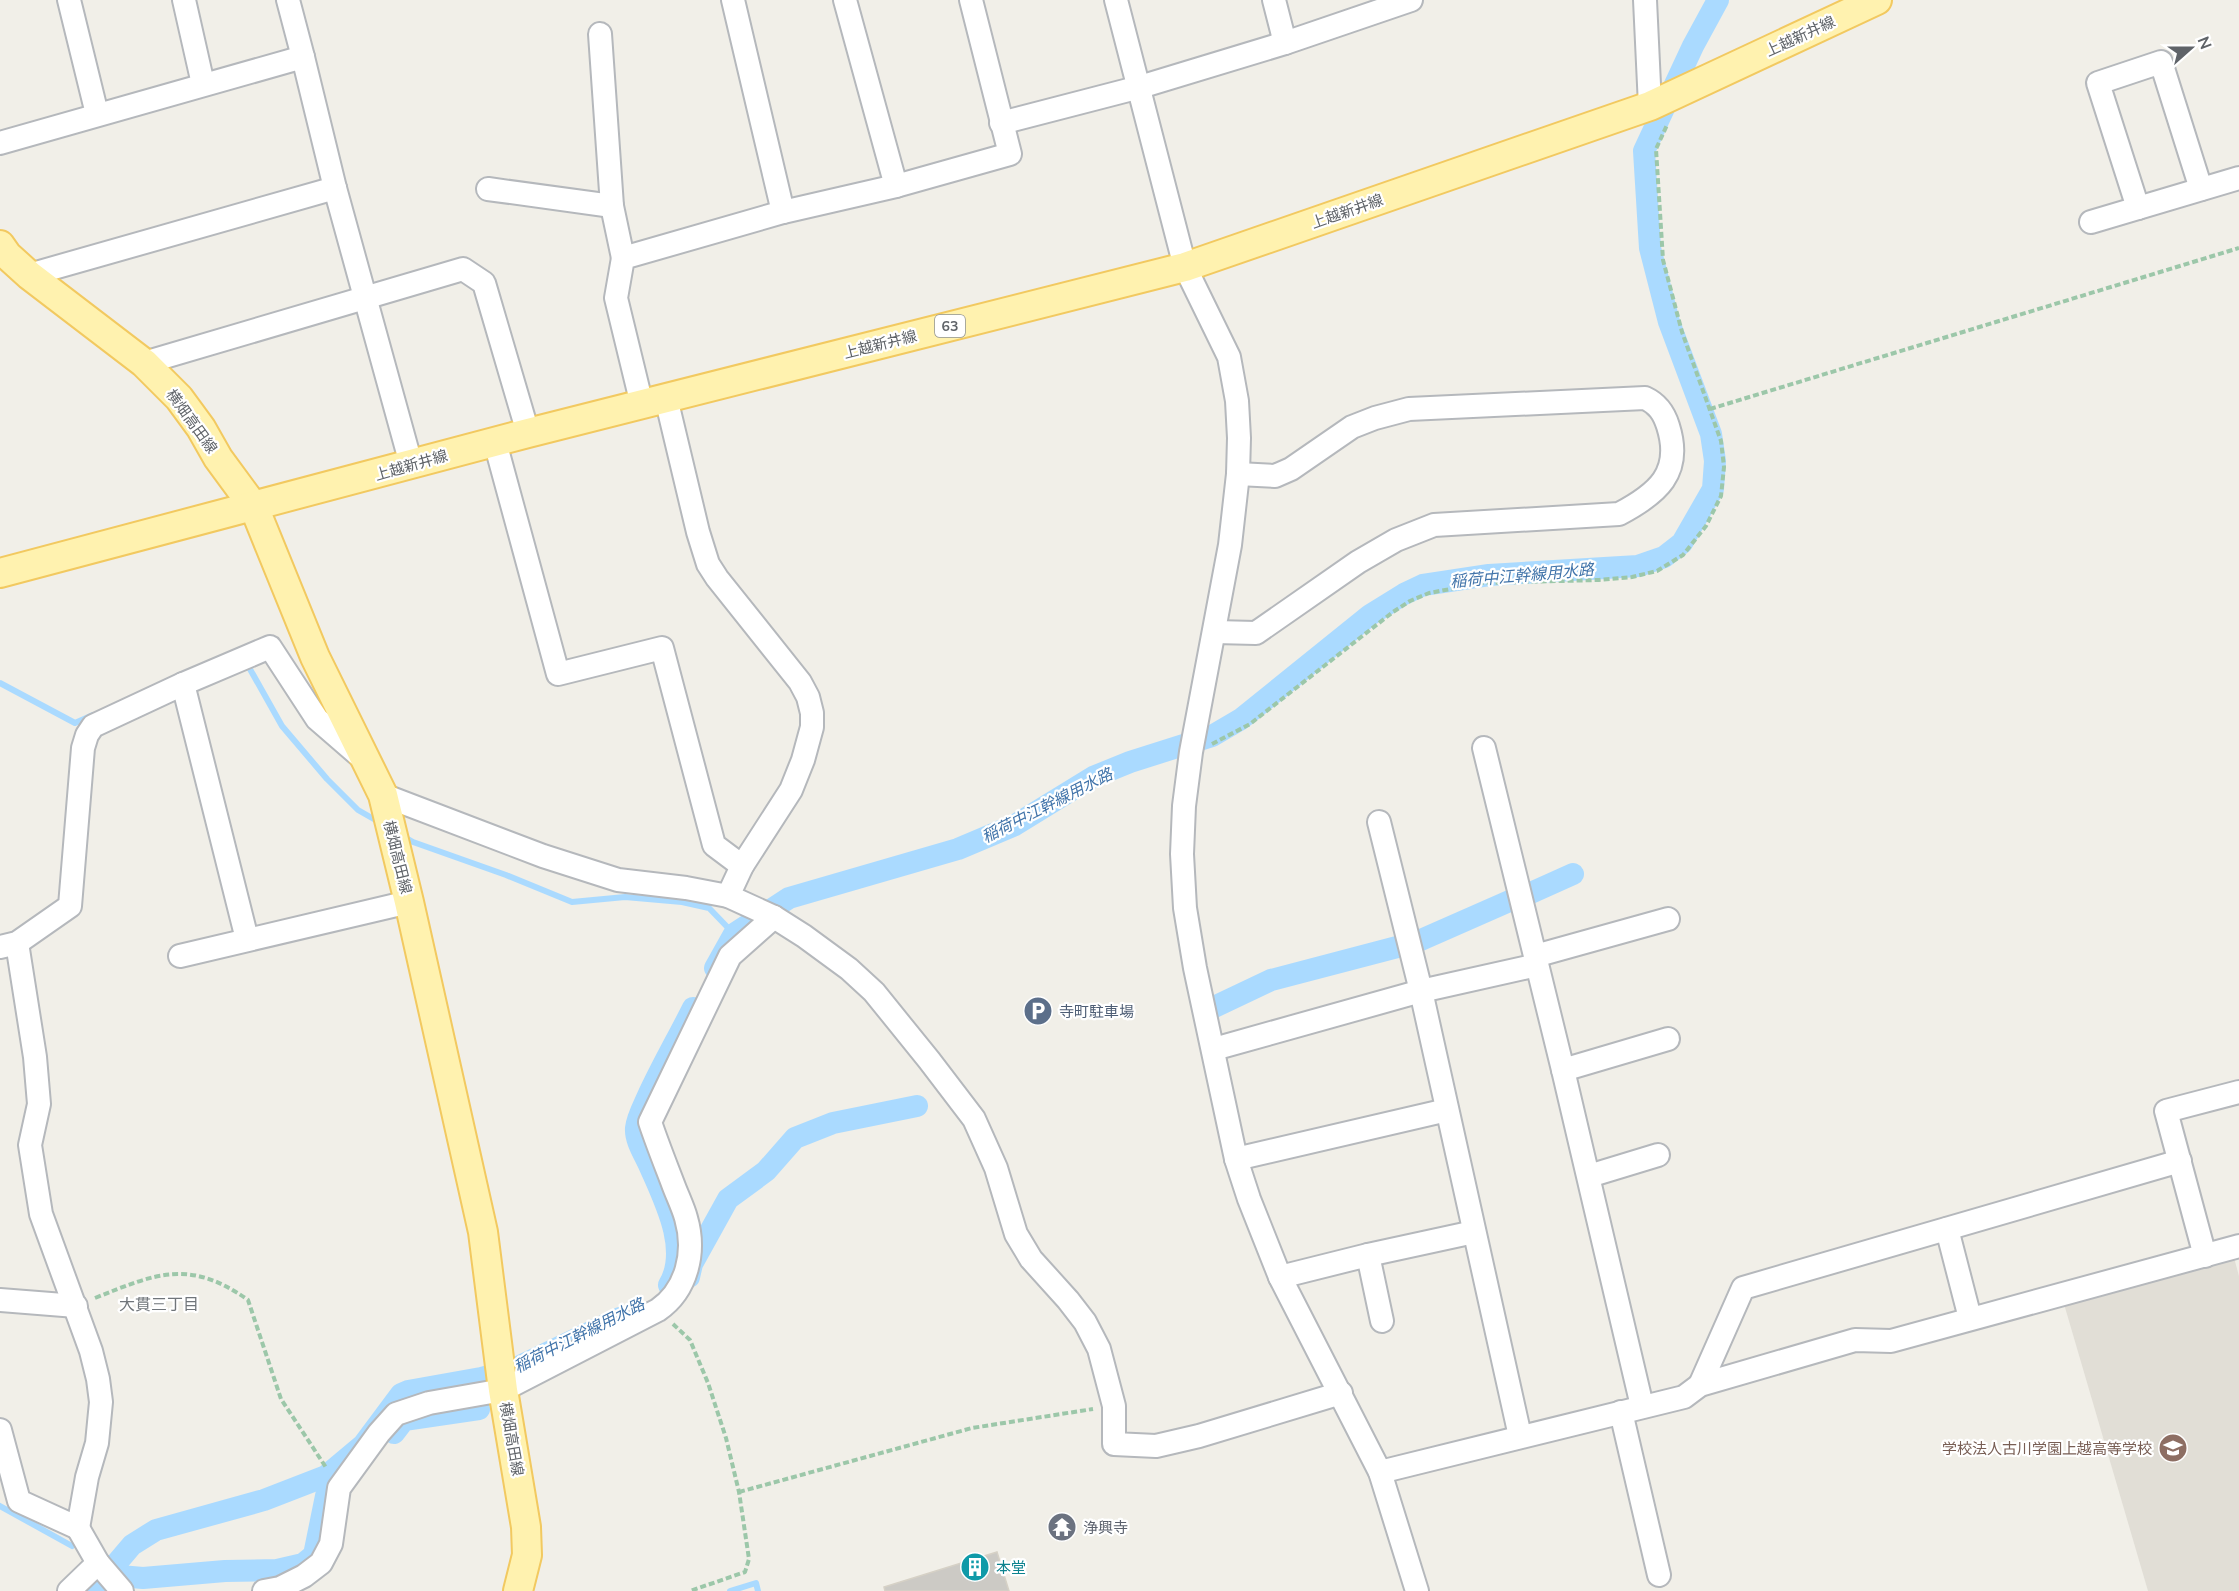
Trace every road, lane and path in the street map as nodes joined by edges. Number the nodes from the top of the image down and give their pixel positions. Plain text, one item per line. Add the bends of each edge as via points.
1 (69, 0) edge
2 (184, 0) edge
3 (288, 0) edge
4 (733, 0) edge
5 (845, 0) edge
6 (971, 0) edge
7 (1116, 0) edge
8 (1274, 0) edge
9 (1410, 0) edge
10 (1645, 0) edge
11 (1877, 0) edge
12 (600, 34) dead end
13 (1285, 43) junction
14 (303, 57) junction
15 (203, 84) junction
16 (1140, 87) junction
17 (1682, 91) junction
18 (1650, 106) junction
19 (98, 114) junction
20 (1001, 123) junction
21 (0, 143) edge
22 (2239, 178) edge
23 (896, 186) junction
24 (335, 188) junction
25 (488, 189) dead end
26 (2201, 189) junction
27 (612, 206) junction
28 (2138, 208) junction
29 (783, 212) junction
30 (2091, 222) dead end
31 (0, 245) edge
32 (2239, 248) edge
33 (623, 258) junction
34 (1185, 267) junction
35 (29, 275) junction
36 (365, 297) junction
37 (144, 363) junction
38 (654, 401) junction
39 (1710, 409) junction
40 (528, 433) junction
41 (495, 442) junction
42 (411, 464) junction
43 (1238, 474) junction
44 (254, 507) junction
45 (0, 573) edge
46 (1215, 632) junction
47 (183, 684) junction
48 (1484, 748) dead end
49 (1191, 752) junction
50 (364, 760) junction
51 (383, 795) junction
52 (1379, 822) dead end
53 (742, 866) junction
54 (728, 896) junction
55 (409, 902) junction
56 (774, 917) junction
57 (1668, 919) dead end
58 (247, 939) junction
59 (9, 945) edge
60 (180, 956) dead end
61 (1536, 961) junction
62 (1421, 991) junction
63 (1668, 1039) dead end
64 (1214, 1049) junction
65 (1563, 1070) junction
66 (2239, 1092) edge
67 (1447, 1110) junction
68 (1658, 1155) dead end
69 (1236, 1159) junction
70 (2180, 1161) junction
71 (1588, 1176) junction
72 (1947, 1229) junction
73 (1474, 1232) junction
74 (2239, 1246) edge
75 (1368, 1255) junction
76 (2205, 1256) junction
77 (1280, 1277) junction
78 (0, 1300) edge
79 (76, 1306) junction
80 (658, 1310) junction
81 (1970, 1318) junction
82 (1382, 1321) dead end
83 (1700, 1386) junction
84 (503, 1390) junction
85 (1341, 1393) junction
86 (1114, 1406) junction
87 (1632, 1409) junction
88 (0, 1430) edge
89 (1520, 1436) junction
90 (1380, 1472) junction
91 (339, 1488) junction
92 (739, 1492) junction
93 (78, 1528) junction
94 (98, 1563) junction
95 (1659, 1575) dead end
96 (69, 1591) edge
97 (122, 1591) edge
98 (264, 1591) edge
99 (518, 1591) edge
100 (690, 1591) edge
101 (1417, 1591) edge

1 - 19 street
2 - 15 street
3 - 14 street
4 - 29 street
5 - 23 street
6 - 20 street
7 - 16 street
8 - 13 street
9 - 13 street
10 - 18 street
11 - 17 main road, 上越新井線 / 63
12 - 27 street
13 - 16 street
14 - 15 street
14 - 24 street
15 - 19 street
16 - 20 street
16 - 34 street
17 - 18 main road, 上越新井線 / 63
17 - 39 path via 1656,149 1663,260 1682,332
18 - 34 main road, 上越新井線 / 63
19 - 21 street
20 - 23 street via 1011,154
22 - 26 street
23 - 29 street
24 - 35 street
24 - 36 street
25 - 27 street
26 - 28 street
26 - 28 street via 2161,62 2098,83
27 - 33 street
28 - 30 street
29 - 33 street
31 - 35 main road, 横畑高田線
32 - 39 path
33 - 38 street via 616,298
34 - 38 main road, 上越新井線 / 63
34 - 43 street via 1229,357 1238,420
35 - 37 main road, 横畑高田線
36 - 37 street
36 - 40 street via 463,269 484,283
36 - 42 street
37 - 44 main road, 横畑高田線 via 179,398
38 - 40 main road, 上越新井線 / 63
38 - 53 street via 708,564 800,682 812,713 812,728 791,790
39 - 49 path via 1724,467 1721,496 1706,526 1683,555 1657,572 1632,577 1483,583 1429,593 1393,612 1250,724
40 - 41 main road, 上越新井線 / 63
41 - 42 main road, 上越新井線 / 63
41 - 53 street via 558,674 662,648 714,845
42 - 44 main road, 上越新井線 / 63
43 - 46 street
43 - 46 street via 1275,476 1352,427 1409,409 1645,398 1661,409 1672,438 1673,459 1667,477 1653,492 1619,514 1434,525 1396,540 1358,562 1256,633
44 - 45 main road, 上越新井線 / 63
44 - 50 main road, 横畑高田線 via 315,657
46 - 49 street
47 - 50 street via 270,647 317,719
47 - 58 street
47 - 59 street via 93,726 84,748 70,906
48 - 61 street
49 - 64 street via 1183,834 1185,908
50 - 51 main road, 横畑高田線
51 - 54 street via 618,880
51 - 55 main road, 横畑高田線
52 - 62 street
53 - 54 street
54 - 56 street
55 - 58 street
55 - 84 main road, 横畑高田線 via 483,1232
56 - 80 street via 730,956 650,1122 691,1241 684,1276 668,1303
56 - 86 street via 841,963 874,992 974,1119 996,1168 1016,1234 1031,1260 1085,1322 1099,1349
57 - 61 street
58 - 60 street
59 - 79 street via 35,1057 39,1104 30,1145 41,1214
61 - 62 street
61 - 65 street
62 - 64 street
62 - 67 street
63 - 65 street
64 - 69 street
65 - 71 street
66 - 70 street via 2166,1111
67 - 69 street
67 - 73 street
68 - 71 street
69 - 77 street
70 - 72 street
70 - 76 street
71 - 87 street
72 - 81 street
72 - 83 street via 1743,1288
73 - 75 street
73 - 89 street
74 - 76 street
75 - 77 street
75 - 82 street
76 - 81 street
77 - 85 street
78 - 79 street
79 - 91 path via 146,1277 164,1274 204,1277 238,1292 248,1300 281,1400
79 - 93 street via 99,1379 101,1402 97,1443
80 - 84 street
80 - 92 path via 690,1340 726,1438
81 - 83 street via 1891,1341 1855,1340
83 - 87 street via 1684,1396
84 - 91 street via 429,1403 396,1414
84 - 99 main road, 横畑高田線 via 526,1527 527,1555
85 - 86 street via 1156,1446 1114,1444
85 - 90 street
86 - 92 path via 972,1428
87 - 89 street
87 - 95 street
88 - 93 street via 19,1501
89 - 90 street
90 - 101 street
91 - 98 street via 331,1544 321,1563 280,1588
92 - 100 path via 749,1559 745,1572
93 - 94 street
94 - 96 street
94 - 97 street

